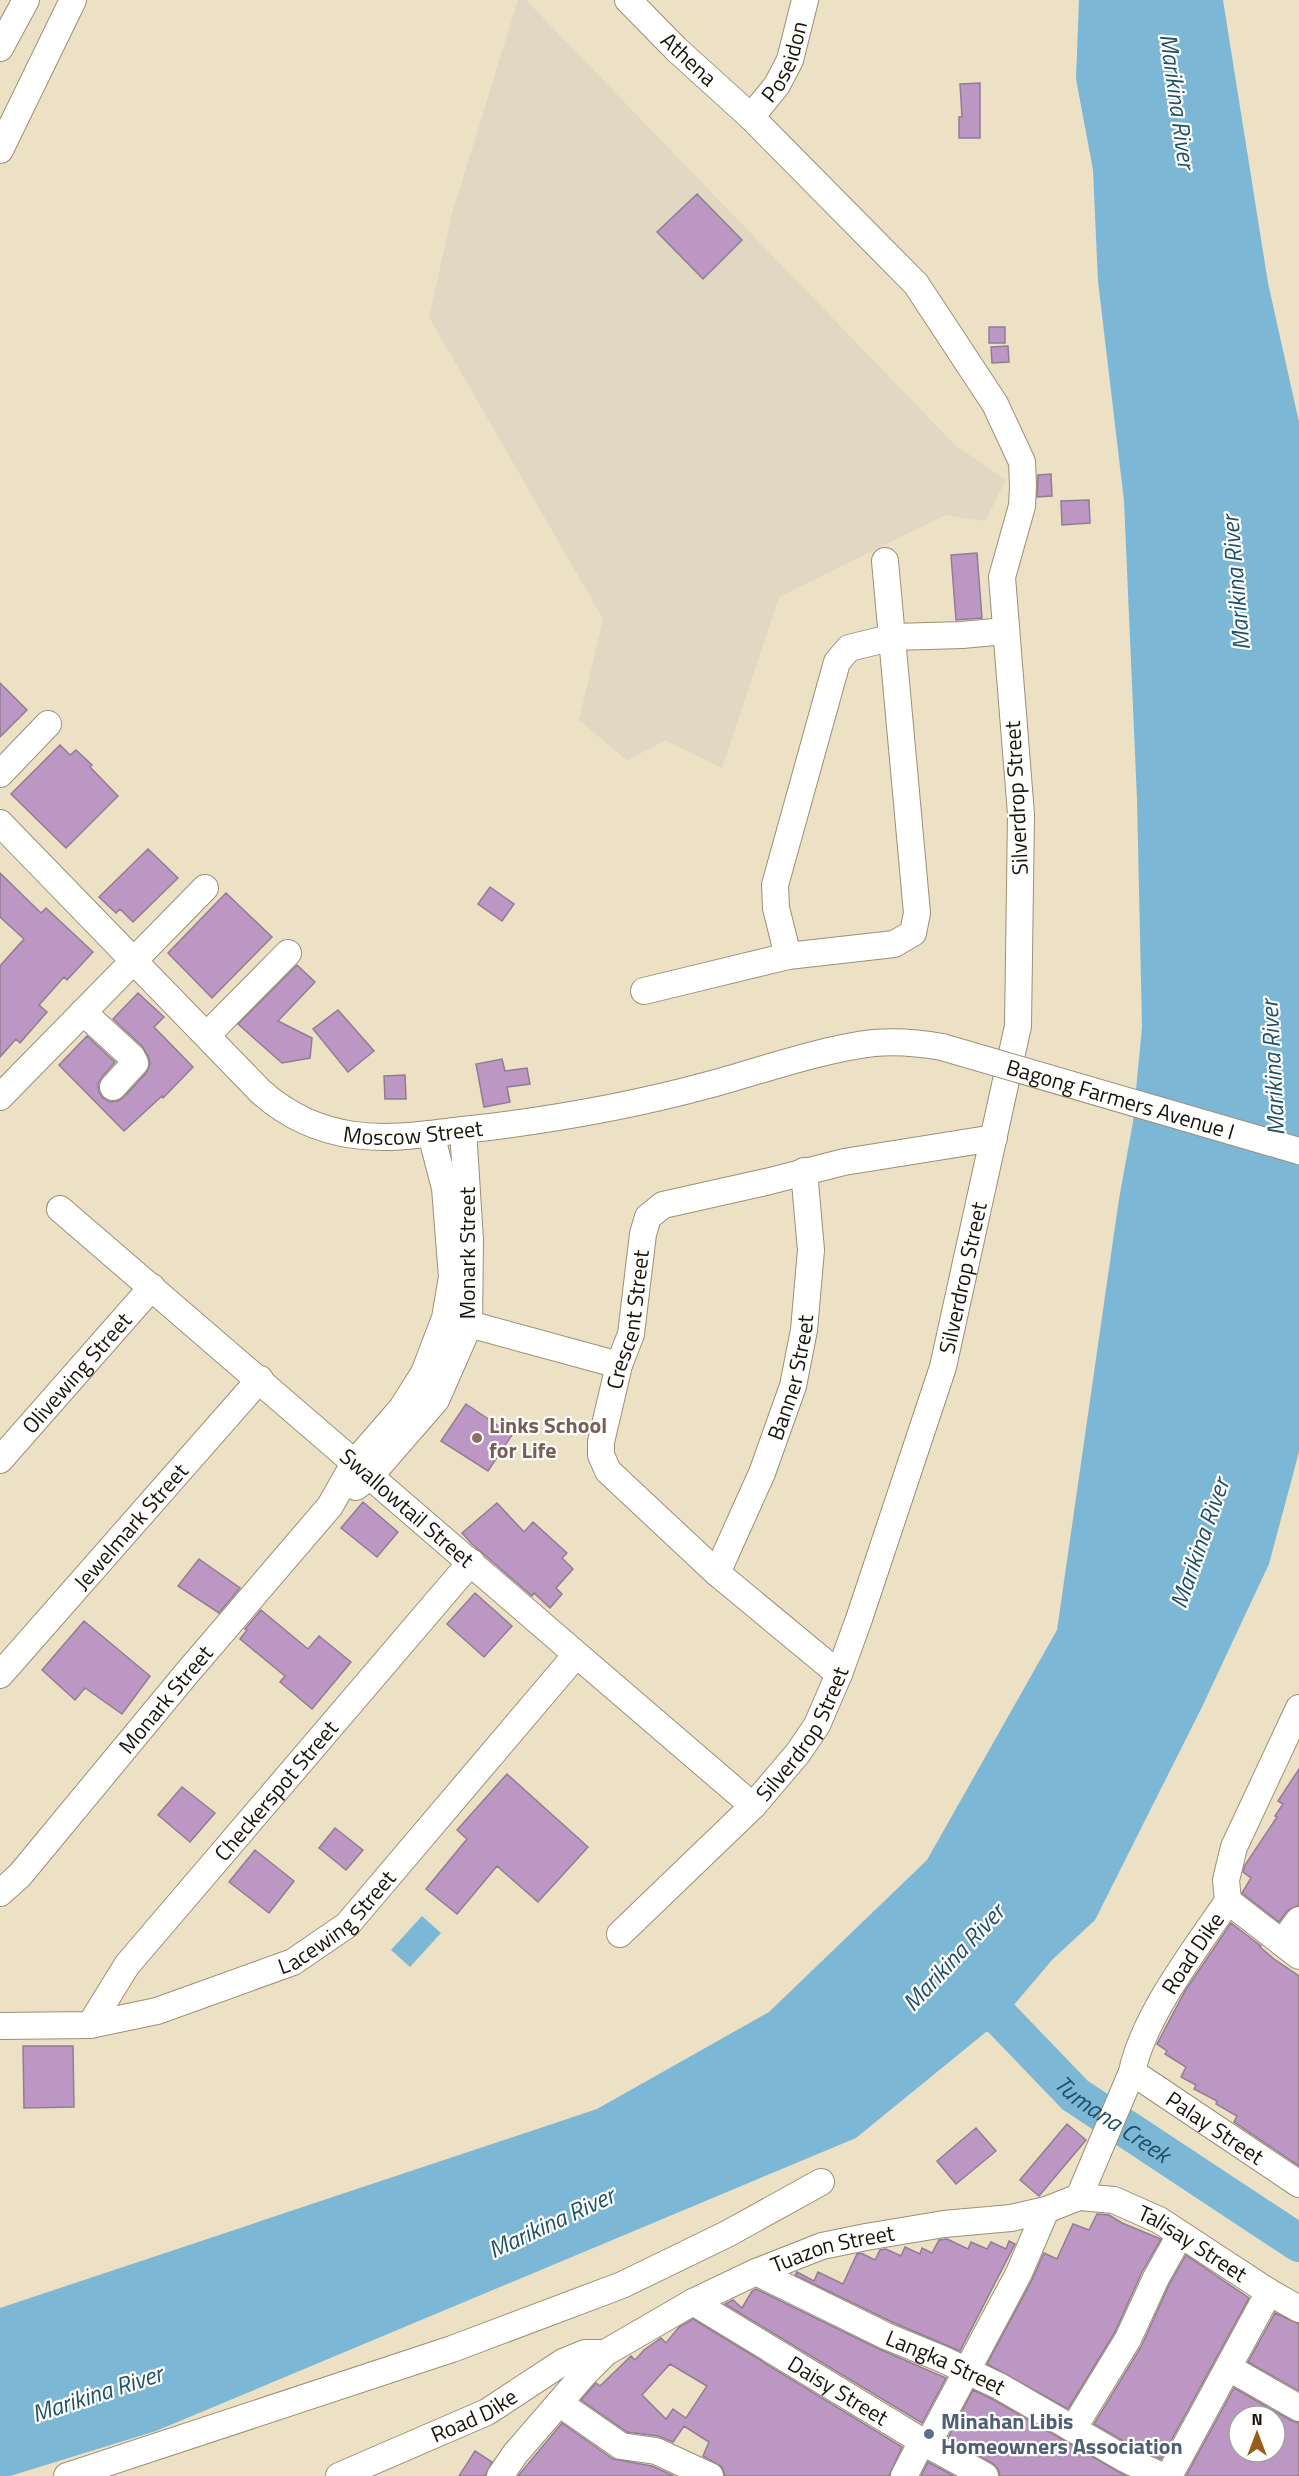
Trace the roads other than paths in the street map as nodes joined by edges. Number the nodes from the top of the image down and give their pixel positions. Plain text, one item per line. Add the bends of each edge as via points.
1 (26, 0) edge
2 (73, 0) edge
3 (628, 0) edge
4 (806, 0) edge
5 (0, 48) edge
6 (751, 117) junction
7 (0, 150) edge
8 (1014, 528) joint
9 (885, 561) dead end
10 (1005, 631) junction
11 (894, 638) junction
12 (48, 724) dead end
13 (0, 774) edge
14 (0, 824) edge
15 (205, 888) dead end
16 (288, 953) dead end
17 (788, 956) junction
18 (135, 960) junction
19 (644, 991) dead end
20 (83, 1012) junction
21 (207, 1035) junction
22 (942, 1047) joint
23 (113, 1087) dead end
24 (0, 1097) edge
25 (463, 1130) junction
26 (431, 1134) junction
27 (994, 1138) junction
28 (1299, 1151) edge
29 (804, 1171) junction
30 (60, 1209) dead end
31 (152, 1287) junction
32 (445, 1318) junction
33 (470, 1325) junction
34 (619, 1365) junction
35 (260, 1379) junction
36 (426, 1394) junction
37 (9, 1432) edge
38 (0, 1460) edge
39 (363, 1469) junction
40 (471, 1562) junction
41 (717, 1573) junction
42 (576, 1655) junction
43 (839, 1674) junction
44 (0, 1675) edge
45 (1299, 1708) edge
46 (753, 1806) junction
47 (0, 1893) edge
48 (1228, 1901) junction
49 (1299, 1920) edge
50 (620, 1934) dead end
51 (1291, 1950) edge
52 (90, 2025) junction
53 (0, 2026) edge
54 (1127, 2083) junction
55 (821, 2182) dead end
56 (1299, 2184) edge
57 (1079, 2197) junction
58 (1046, 2210) junction
59 (1180, 2235) junction
60 (756, 2272) junction
61 (1269, 2292) junction
62 (693, 2302) junction
63 (1299, 2309) edge
64 (605, 2353) junction
65 (1229, 2368) junction
66 (967, 2371) junction
67 (559, 2403) junction
68 (1299, 2408) edge
69 (1073, 2429) junction
70 (925, 2443) junction
71 (67, 2476) edge
72 (339, 2476) edge
73 (500, 2476) edge
74 (710, 2476) edge
75 (904, 2476) edge
76 (985, 2476) edge
77 (1162, 2476) edge
78 (1169, 2476) edge

1 - 5 street
2 - 7 street
3 - 6 street, Athena
4 - 6 street, Poseidon via 790,60 777,85
6 - 8 street, Athena via 916,284 995,404 1022,462 1022,506
8 - 10 street, Silverdrop Street via 1002,577
9 - 11 street
10 - 11 street
10 - 27 street, Silverdrop Street via 1021,814 1018,1026
11 - 17 street via 849,648 837,662 775,885 776,908
11 - 17 street via 917,913 913,933 894,944
12 - 13 street
14 - 18 street, Moscow Street
15 - 18 street
16 - 21 street
17 - 19 street
18 - 20 street
18 - 21 street, Moscow Street
20 - 23 street via 135,1063
20 - 24 street
21 - 26 street, Moscow Street via 261,1092 299,1119 354,1135
22 - 25 street, Moscow Street via 898,1042 854,1046 631,1104
22 - 28 street, Bagong Farmers Avenue I, bridge
25 - 26 street, Moscow Street
25 - 33 street, Monark Street via 470,1240
26 - 32 street, Monark Street via 446,1199 452,1277
27 - 29 street, Crescent Street
27 - 43 street, Silverdrop Street via 943,1367
29 - 34 street, Crescent Street via 663,1204 648,1217 631,1334
29 - 41 street, Banner Street via 811,1250 804,1330 793,1386 762,1473
30 - 31 street, Swallowtail Street
31 - 35 street, Swallowtail Street
31 - 37 street, Olivewing Street
32 - 33 street
32 - 36 street, Monark Street via 424,1373
33 - 34 street
33 - 36 street, Monark Street
34 - 41 street, Crescent Street via 601,1442 601,1455 608,1471
35 - 39 street, Swallowtail Street
35 - 44 street, Jewelmark Street
36 - 39 street, Monark Street via 395,1416
37 - 38 street, Olivewing Street
39 - 40 street, Swallowtail Street
39 - 47 street, Monark Street via 187,1673 21,1875
40 - 42 street, Swallowtail Street
40 - 52 street, Checkerspot Street via 127,1965
41 - 43 street, Crescent Street
42 - 46 street, Swallowtail Street
42 - 52 street, Lacewing Street via 347,1925 293,1962 157,2011
43 - 46 street, Silverdrop Street via 817,1725
45 - 48 street, Road Dike via 1234,1847 1226,1880
46 - 50 street, Silverdrop Street
48 - 51 street
48 - 54 street, Road Dike via 1180,1971 1145,2034
49 - 51 street
52 - 53 street, Lacewing Street
54 - 56 street, Palay Street
54 - 57 street, Road Dike
55 - 71 street via 622,2285 452,2349
57 - 58 street, Tuazon Street
57 - 59 street, Talisay Street via 1114,2200 1159,2220
58 - 60 street, Tuazon Street via 822,2246
58 - 66 street via 1019,2273
59 - 61 street, Talisay Street
59 - 69 street via 1128,2339
60 - 62 street, Tuazon Street
60 - 66 street, Langka Street
61 - 63 street, Talisay Street
61 - 65 street
62 - 64 street, Tuazon Street
62 - 70 street, Daisy Street
64 - 67 street
64 - 72 street, Road Dike via 585,2353 563,2362 487,2412
65 - 68 street
65 - 78 street
66 - 69 street, Langka Street
66 - 70 street
67 - 73 street
67 - 74 street via 621,2446 656,2451
69 - 77 street, Langka Street
70 - 75 street
70 - 76 street, Daisy Street

